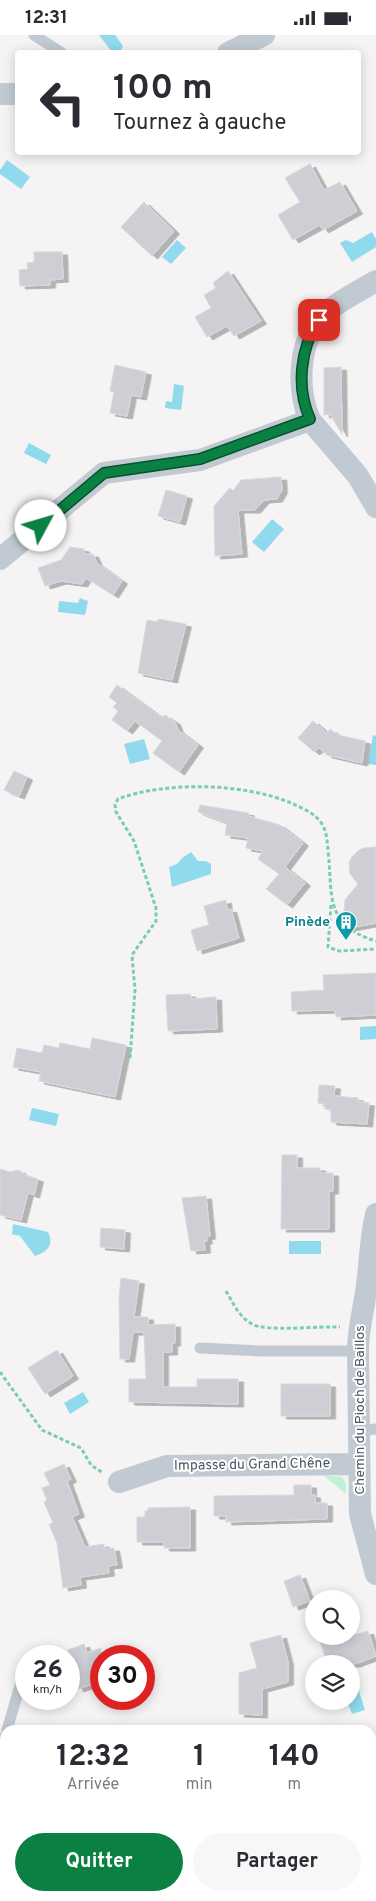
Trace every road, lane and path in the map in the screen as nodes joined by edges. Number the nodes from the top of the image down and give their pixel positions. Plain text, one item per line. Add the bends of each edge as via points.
1 (34, 35) edge
2 (264, 35) edge
3 (57, 50) edge
4 (234, 50) edge
5 (0, 94) edge
6 (15, 94) edge
7 (376, 281) edge
8 (310, 419) junction
9 (376, 507) edge
10 (0, 559) edge
11 (331, 899) junction
12 (376, 941) edge
13 (376, 949) edge
14 (130, 1058) dead end
15 (376, 1214) edge
16 (226, 1291) dead end
17 (358, 1327) junction
18 (200, 1349) dead end
19 (358, 1351) junction
20 (0, 1372) edge
21 (367, 1430) edge
22 (358, 1464) junction
23 (119, 1482) joint
24 (376, 1574) edge
25 (15, 1703) edge
26 (8, 1725) edge

1 - 3 lane
2 - 4 street
5 - 6 street
7 - 8 street via 331,309 310,334 301,387
8 - 9 street via 358,476
8 - 10 street via 200,459 104,473
11 - 12 path via 341,921 359,935
11 - 13 path via 328,947 339,951
11 - 14 path via 326,831 306,809 262,792 214,787 181,788 118,799 116,812 134,841 156,908 156,921 130,960 135,990
15 - 17 street, Chemin du Pioch de Baillos via 366,1293
16 - 17 path via 237,1311 252,1325 270,1328
17 - 19 street, Chemin du Pioch de Baillos
18 - 19 lane
19 - 21 street, Chemin du Pioch de Baillos
20 - 23 path via 42,1430 81,1448 90,1465
21 - 22 street, Chemin du Pioch de Baillos
22 - 23 street, Impasse du Grand Chêne via 167,1466
22 - 24 street, Chemin du Pioch de Baillos via 360,1513
25 - 26 lane

